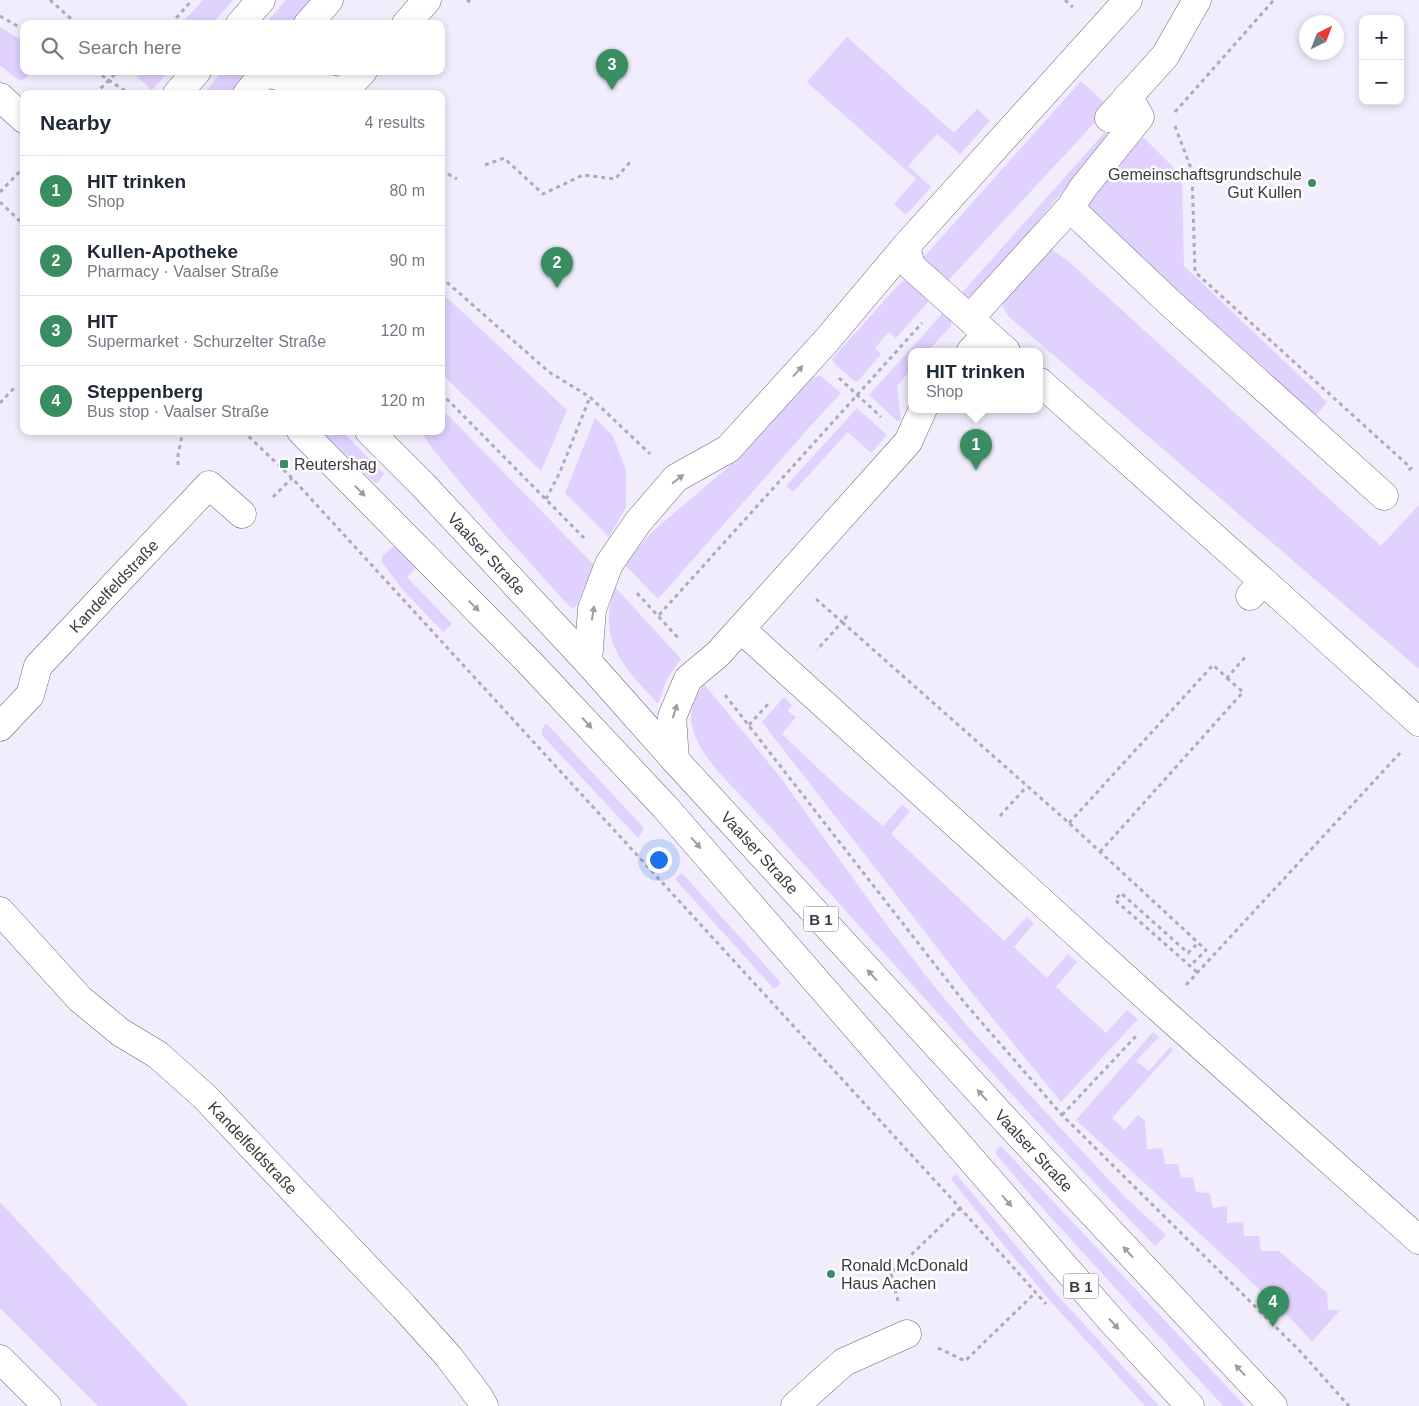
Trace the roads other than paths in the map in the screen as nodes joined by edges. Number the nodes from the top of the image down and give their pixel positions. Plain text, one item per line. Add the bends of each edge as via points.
1 (261, 0) edge
2 (329, 0) edge
3 (427, 0) edge
4 (1128, 0) edge
5 (1197, 0) edge
6 (244, 20) edge
7 (312, 20) edge
8 (410, 20) edge
9 (194, 75) edge
10 (263, 75) edge
11 (277, 75) edge
12 (358, 75) edge
13 (180, 90) edge
14 (250, 90) edge
15 (335, 90) edge
16 (345, 90) edge
17 (1128, 96) junction
18 (0, 97) edge
19 (20, 115) edge
20 (1109, 118) dead end
21 (1070, 208) junction
22 (906, 246) junction
23 (983, 339) edge
24 (1043, 385) edge
25 (921, 413) edge
26 (305, 435) edge
27 (373, 435) edge
28 (1384, 496) road end
29 (242, 514) dead end
30 (741, 630) junction
31 (588, 662) junction
32 (1419, 722) edge
33 (0, 727) edge
34 (675, 760) junction
35 (0, 911) edge
36 (1419, 1240) edge
37 (907, 1334) road end
38 (0, 1359) edge
39 (47, 1406) edge
40 (484, 1406) edge
41 (795, 1406) edge
42 (1190, 1406) edge
43 (1273, 1406) edge

1 - 6 main road
2 - 7 main road
3 - 8 main road
4 - 22 main road
5 - 17 main road via 1165,56
9 - 13 main road
10 - 14 main road
11 - 15 main road
12 - 16 main road
17 - 20 main road
17 - 21 main road via 1140,117
18 - 19 main road
21 - 23 main road
21 - 28 main road
22 - 23 main road via 911,266 946,297
31 -> 22 main road via 592,609 609,564 638,522 676,478 728,449
24 - 32 main road via 1256,589
25 - 30 main road via 908,442
26 -> 42 main road, B 1 via 529,662 665,807 1103,1312
27 - 31 main road, Vaalser Straße / B 1
29 - 33 main road, Kandelfeldstraße via 209,485 38,666 30,695
34 -> 30 main road via 672,716 688,679
30 - 36 main road
31 - 34 main road, Vaalser Straße / B 1
43 -> 34 main road, Vaalser Straße / B 1
35 - 40 main road, Kandelfeldstraße via 80,999 120,1032 158,1055 205,1097 449,1357
37 - 41 main road via 844,1362
38 - 39 main road

